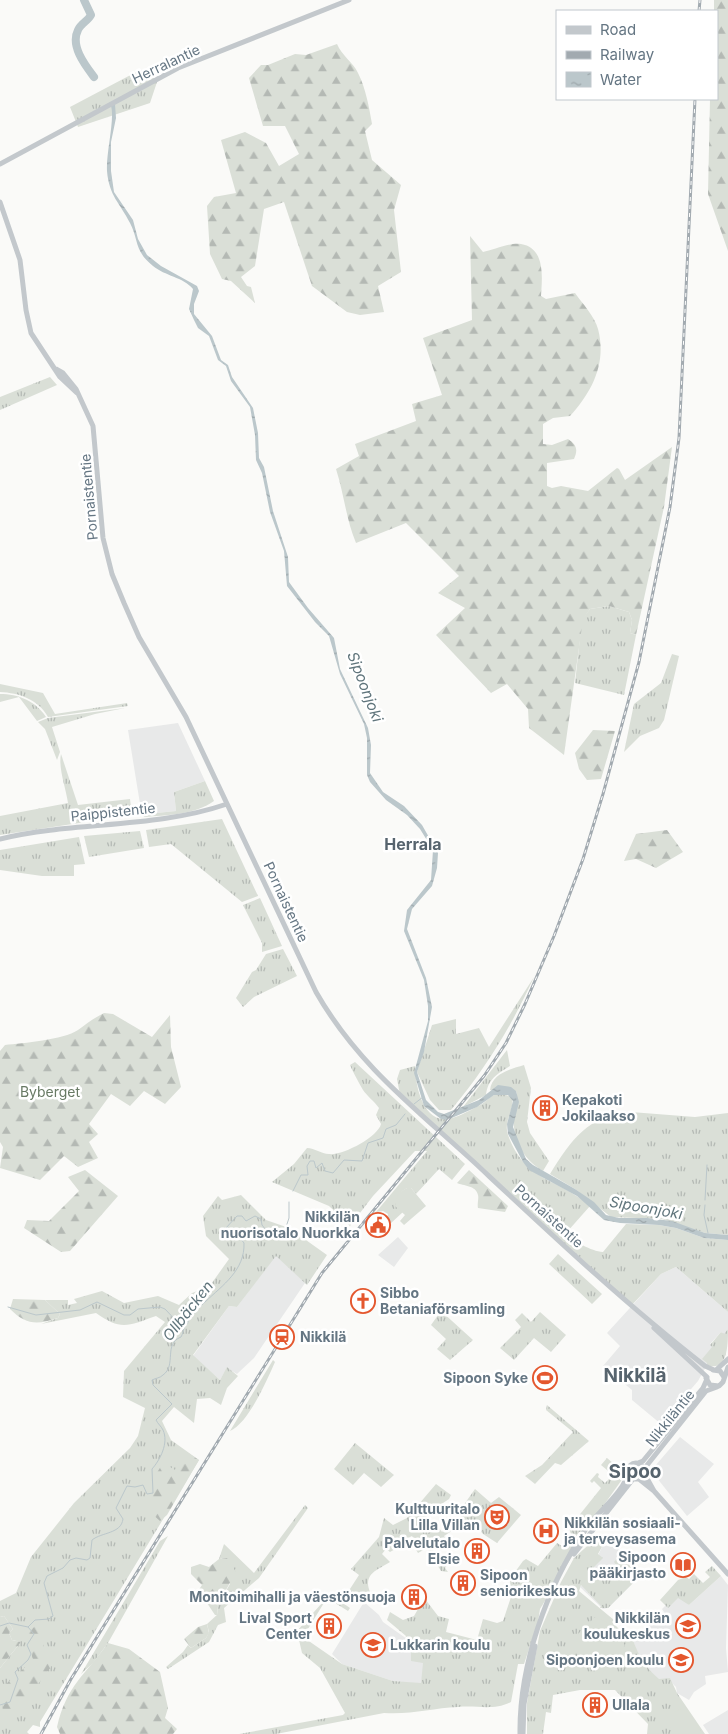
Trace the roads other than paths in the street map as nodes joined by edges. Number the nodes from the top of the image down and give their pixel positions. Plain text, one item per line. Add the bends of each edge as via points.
1 (349, 0) edge
2 (0, 164) edge
3 (0, 202) edge
4 (227, 804) junction
5 (0, 838) edge
6 (643, 1316) junction
7 (728, 1359) edge
8 (728, 1368) edge
9 (715, 1370) junction
10 (724, 1377) junction
11 (706, 1378) junction
12 (716, 1387) junction
13 (638, 1463) junction
14 (644, 1471) junction
15 (628, 1472) junction
16 (636, 1479) junction
17 (654, 1491) junction
18 (569, 1560) junction
19 (728, 1574) edge
20 (521, 1734) edge

1 - 2 street, Herralantie via 178,68
3 - 4 street, Pornaistentie via 20,260 31,333 60,377 78,393 93,426 103,538 112,574 139,637 186,717
4 - 5 street, Paippistentie via 190,815 37,831
4 - 6 street, Pornaistentie via 316,992 347,1040 376,1073
6 - 9 street, Pornaistentie via 705,1366
6 - 11 street, Pornaistentie
7 - 9 street
8 - 10 street
9 - 10 street
9 - 11 street
10 - 12 street
11 - 12 street via 710,1386
11 - 13 street, Nikkiläntie via 702,1388 643,1462
12 - 14 street, Nikkiläntie via 706,1392
13 - 14 street
13 - 15 street, Nikkiläntie via 631,1464
14 - 16 street, Nikkiläntie
14 - 17 street
15 - 16 street
15 - 18 street via 621,1486 586,1527
16 - 17 street
16 - 18 street
17 - 19 street
18 - 20 street via 538,1633

